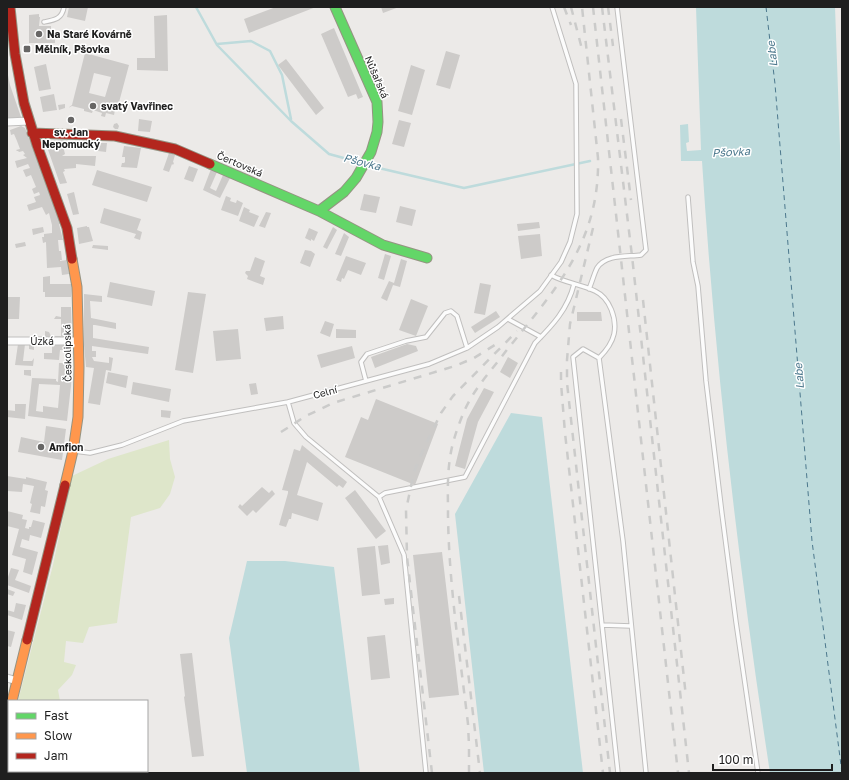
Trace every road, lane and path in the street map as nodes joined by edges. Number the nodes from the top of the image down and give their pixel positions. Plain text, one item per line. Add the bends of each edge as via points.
1 (10, 7) edge
2 (64, 7) edge
3 (335, 7) edge
4 (552, 7) edge
5 (617, 7) edge
6 (44, 22) dead end
7 (29, 121) junction
8 (7, 122) edge
9 (32, 133) junction
10 (688, 197) dead end
11 (319, 210) junction
12 (427, 258) dead end
13 (551, 276) junction
14 (574, 284) junction
15 (589, 289) junction
16 (508, 319) junction
17 (541, 337) junction
18 (7, 341) edge
19 (78, 342) junction
20 (467, 348) junction
21 (600, 358) junction
22 (366, 381) junction
23 (288, 402) junction
24 (72, 451) junction
25 (379, 497) junction
26 (602, 625) junction
27 (631, 626) junction
28 (7, 678) edge
29 (17, 681) junction
30 (12, 700) edge
31 (426, 773) edge
32 (618, 773) edge
33 (646, 773) edge
34 (758, 773) edge

1 - 7 street, Českolipská
2 - 6 lane via 56,20
3 - 11 street, Nůšařská via 377,102 379,124 367,159 356,179 331,203
4 - 13 lane, Celní via 576,84 577,214 570,242
5 - 15 lane via 646,250 641,255 618,257 603,263
7 - 8 street
7 - 9 street, Českolipská
9 - 11 street, Čertovská via 129,136 175,149
9 - 19 street, Českolipská via 67,228 77,286
10 - 34 lane via 722,514
11 - 12 street, Čertovská via 383,245
13 - 14 lane
13 - 16 lane, Celní via 540,291
14 - 15 lane
14 - 17 lane via 565,308
15 - 21 lane via 599,293 606,301 614,323 614,335
16 - 17 lane
16 - 20 lane, Celní
17 - 25 lane via 535,343 465,477 385,493
18 - 19 street, Úzká
19 - 24 street, Českolipská via 78,417
20 - 22 lane, Celní via 429,364
20 - 22 lane via 457,316 451,310 445,313 426,337 367,354 361,362
21 - 26 lane via 583,348 573,357
21 - 27 lane
22 - 23 lane, Celní
23 - 24 lane, Celní via 183,421 122,446 90,453
23 - 25 lane via 294,423 306,437
24 - 29 street, Českolipská
25 - 31 lane via 404,554
26 - 27 lane
26 - 32 lane
27 - 33 lane
28 - 29 street
29 - 30 street, Českolipská

